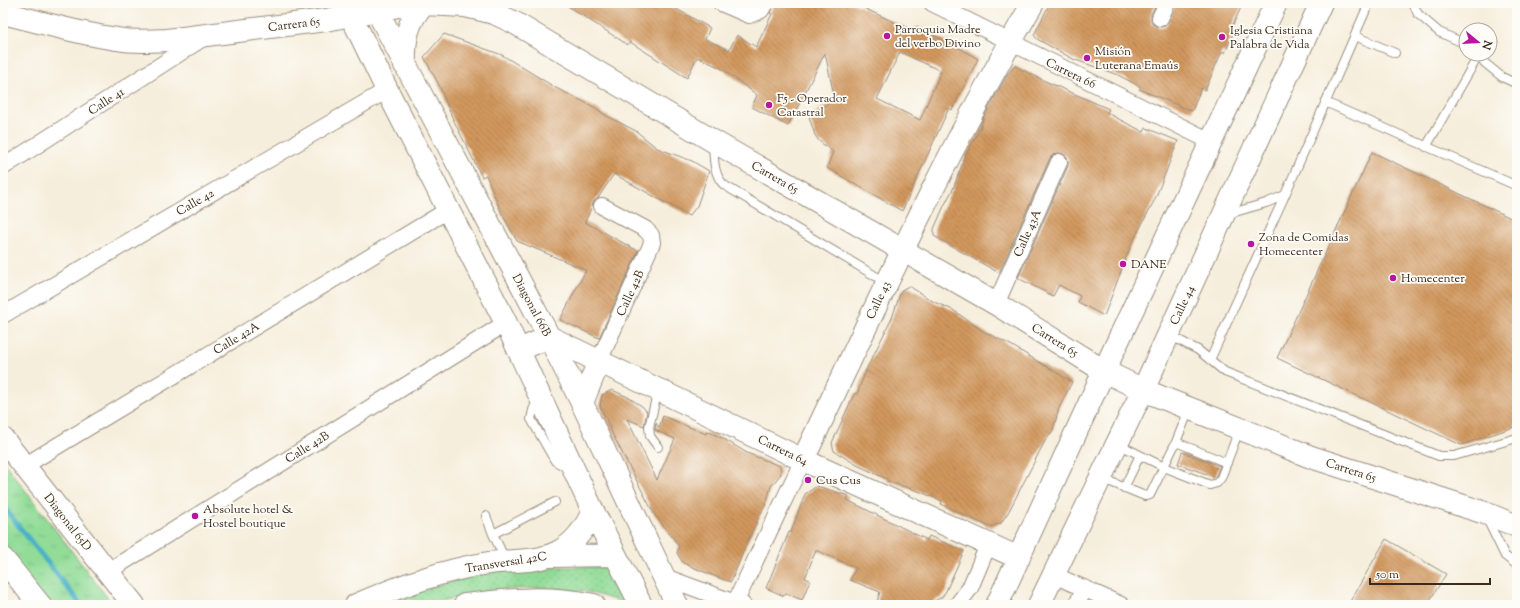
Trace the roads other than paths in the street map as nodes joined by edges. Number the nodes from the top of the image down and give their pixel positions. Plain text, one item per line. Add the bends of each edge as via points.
1 (425, 3) edge
2 (721, 3) edge
3 (765, 3) edge
4 (932, 3) edge
5 (1033, 3) edge
6 (1167, 3) edge
7 (1276, 3) edge
8 (1321, 3) edge
9 (1369, 3) edge
10 (1413, 3) edge
11 (374, 7) edge
12 (491, 8) edge
13 (347, 9) edge
14 (3, 13) edge
15 (1160, 18) dead end
16 (209, 34) junction
17 (1355, 36) junction
18 (1458, 41) edge
19 (1010, 43) junction
20 (1395, 53) dead end
21 (1472, 62) edge
22 (1483, 62) edge
23 (405, 65) junction
24 (1517, 84) edge
25 (387, 90) junction
26 (1325, 102) junction
27 (713, 140) junction
28 (1212, 142) junction
29 (1426, 147) junction
30 (1059, 162) dead end
31 (3, 167) edge
32 (1517, 186) edge
33 (1285, 196) junction
34 (602, 206) dead end
35 (448, 210) junction
36 (1224, 215) junction
37 (902, 250) junction
38 (887, 283) junction
39 (996, 304) junction
40 (3, 315) edge
41 (506, 323) junction
42 (1168, 334) junction
43 (549, 337) junction
44 (518, 350) junction
45 (1210, 360) junction
46 (596, 370) junction
47 (1104, 371) junction
48 (658, 389) junction
49 (1143, 390) junction
50 (582, 403) junction
51 (1189, 409) junction
52 (1240, 429) junction
53 (1517, 438) edge
54 (3, 439) edge
55 (1176, 442) junction
56 (1117, 444) junction
57 (658, 447) dead end
58 (1140, 455) junction
59 (803, 460) junction
60 (1227, 463) junction
61 (24, 466) junction
62 (1164, 466) junction
63 (1100, 478) junction
64 (1124, 488) junction
65 (555, 502) dead end
66 (593, 511) junction
67 (1485, 513) junction
68 (486, 516) dead end
69 (1515, 520) edge
70 (494, 534) junction
71 (988, 545) junction
72 (615, 555) junction
73 (549, 556) junction
74 (1019, 558) junction
75 (3, 559) edge
76 (506, 561) junction
77 (1517, 565) edge
78 (107, 572) junction
79 (1054, 575) junction
80 (662, 576) junction
81 (1084, 588) junction
82 (675, 602) edge
83 (739, 604) edge
84 (40, 605) edge
85 (134, 605) edge
86 (356, 605) edge
87 (465, 605) edge
88 (594, 605) edge
89 (641, 605) edge
90 (956, 605) edge
91 (997, 605) edge
92 (1039, 605) edge
93 (1077, 605) edge
94 (1121, 605) edge

1 - 11 main road, Carrera 65
1 - 12 main road, Carrera 65
1 - 23 main road via 411,20 407,30 404,47
2 - 3 street via 749,15 761,10
4 - 19 street, Carrera 66
5 - 19 main road, Calle 43
6 - 15 street
7 - 28 main road
8 - 36 main road, Calle 44
9 - 17 lane
10 - 18 lane via 1418,14 1439,32
11 - 13 main road, Carrera 65
11 - 23 main road, Diagonal 66B
12 - 27 main road, Carrera 65
13 - 16 main road, Carrera 65 via 326,20
13 - 25 main road
14 - 16 main road, Carrera 65 via 119,40 167,40
16 - 31 street, Calle 41
17 - 20 lane
17 - 26 lane
19 - 28 street, Carrera 66
19 - 37 main road, Calle 43
21 - 29 lane
22 - 24 lane
23 - 43 main road, Diagonal 66B
25 - 35 main road
25 - 40 street, Calle 42
26 - 29 lane
26 - 33 lane
27 - 37 main road, Carrera 65
27 - 38 lane via 715,171 724,185
28 - 47 main road
29 - 32 lane
30 - 39 street, Calle 43A
33 - 36 lane
33 - 45 lane
34 - 46 street, Calle 42B via 645,229 651,235 652,243
35 - 41 main road
35 - 61 street, Calle 42A
36 - 42 main road, Calle 44
37 - 38 main road, Calle 43
37 - 39 main road, Carrera 65
38 - 59 main road, Calle 43
39 - 47 main road, Carrera 65
41 - 44 main road
41 - 78 street, Calle 42B
42 - 45 lane via 1198,350
42 - 49 main road, Calle 44
43 - 44 main road
43 - 46 main road, Carrera 64
43 - 50 main road, Diagonal 66B
44 - 66 main road
45 - 53 lane via 1225,372 1439,456 1454,456
46 - 48 main road, Carrera 64 via 619,370
46 - 50 main road, Calle 42B
47 - 49 main road, Carrera 65
47 - 74 main road
48 - 57 lane via 648,427 650,436
48 - 59 main road, Carrera 64
49 - 51 main road, Carrera 65
49 - 56 main road, Calle 44
50 - 80 main road, Diagonal 66B
51 - 52 main road, Carrera 65
51 - 55 lane
52 - 60 lane
52 - 67 main road, Carrera 65 via 1310,457
54 - 61 main road, Diagonal 65D
55 - 60 lane
55 - 62 lane
56 - 58 lane
56 - 63 main road, Calle 44
58 - 62 lane
58 - 64 lane
59 - 71 main road, Carrera 64
59 - 83 street, Calle 43
60 - 62 lane via 1217,483 1210,484
61 - 78 main road, Diagonal 65D
62 - 64 lane via 1150,495 1145,496
63 - 64 lane
63 - 79 main road, Calle 44
65 - 70 lane
66 - 72 main road
66 - 73 main road, Transversal 42C via 579,536 565,548
67 - 69 main road, Carrera 65
67 - 77 lane via 1505,556
68 - 70 lane
70 - 76 lane
71 - 74 main road, Carrera 64
71 - 90 street via 970,588
72 - 73 main road
72 - 89 main road
73 - 76 main road, Transversal 42C
74 - 91 main road
75 - 84 main road
76 - 86 main road, Transversal 42C via 427,578
78 - 85 main road, Diagonal 65D
79 - 81 street
79 - 92 main road, Calle 44
80 - 82 main road, Diagonal 66B
80 - 83 street
81 - 93 street
81 - 94 street
87 - 88 main road via 522,598

